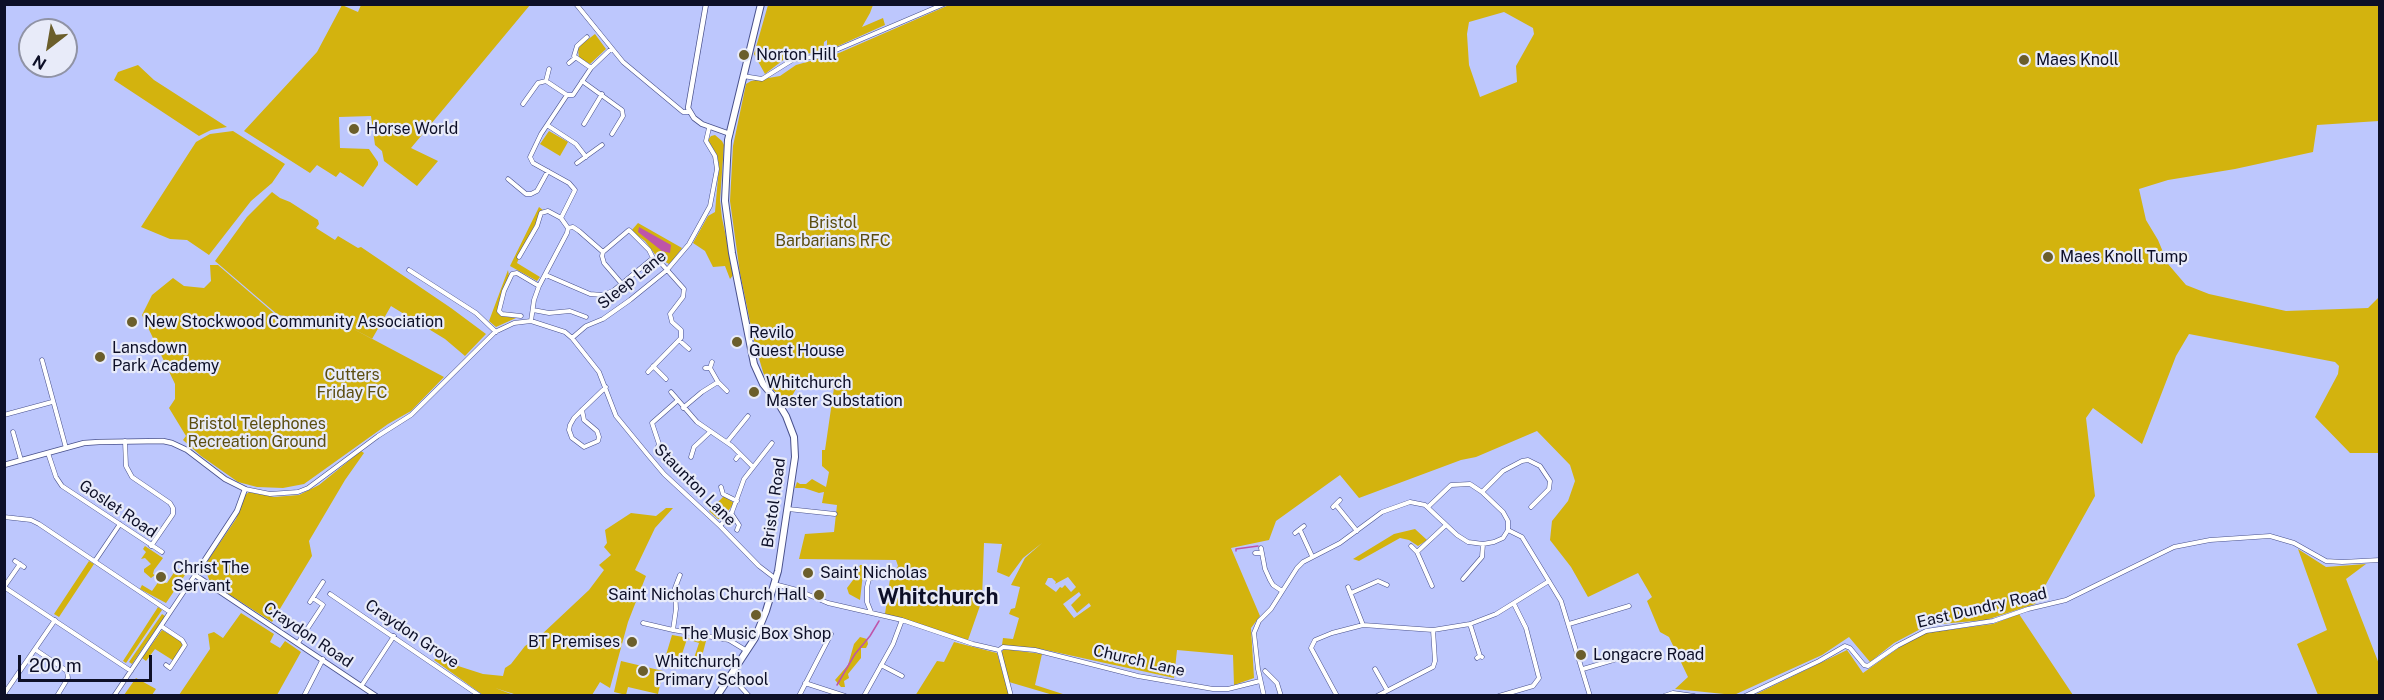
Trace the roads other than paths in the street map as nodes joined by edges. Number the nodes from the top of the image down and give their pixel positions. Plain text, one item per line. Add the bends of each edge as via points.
1 (576, 4) edge
2 (706, 4) edge
3 (761, 4) edge
4 (945, 4) edge
5 (587, 37) dead end
6 (610, 49) junction
7 (575, 58) junction
8 (569, 63) dead end
9 (591, 68) junction
10 (549, 69) dead end
11 (742, 76) junction
12 (546, 81) junction
13 (582, 81) junction
14 (602, 94) junction
15 (567, 95) junction
16 (523, 104) dead end
17 (690, 112) junction
18 (584, 124) dead end
19 (547, 125) junction
20 (709, 128) junction
21 (612, 134) dead end
22 (730, 134) junction
23 (602, 145) dead end
24 (586, 157) junction
25 (577, 163) dead end
26 (548, 171) junction
27 (508, 179) dead end
28 (561, 218) junction
29 (568, 228) junction
30 (603, 252) junction
31 (519, 257) dead end
32 (654, 258) junction
33 (409, 270) dead end
34 (667, 270) junction
35 (546, 275) junction
36 (622, 284) junction
37 (539, 286) junction
38 (533, 310) junction
39 (521, 316) dead end
40 (586, 317) dead end
41 (531, 321) junction
42 (496, 332) junction
43 (572, 338) junction
44 (680, 341) junction
45 (689, 349) dead end
46 (42, 360) dead end
47 (712, 362) dead end
48 (653, 366) junction
49 (648, 372) dead end
50 (666, 379) dead end
51 (718, 382) junction
52 (606, 387) junction
53 (727, 391) dead end
54 (670, 392) dead end
55 (677, 400) junction
56 (52, 402) junction
57 (683, 408) junction
58 (582, 410) junction
59 (4, 415) edge
60 (748, 416) dead end
61 (653, 421) junction
62 (646, 422) dead end
63 (13, 432) dead end
64 (710, 432) junction
65 (124, 441) junction
66 (727, 442) junction
67 (770, 443) dead end
68 (659, 444) junction
69 (665, 445) dead end
70 (66, 448) junction
71 (657, 450) dead end
72 (48, 453) junction
73 (690, 453) dead end
74 (740, 454) junction
75 (736, 459) dead end
76 (21, 460) junction
77 (4, 465) edge
78 (753, 467) junction
79 (721, 487) dead end
80 (244, 489) junction
81 (1482, 492) junction
82 (1340, 500) dead end
83 (736, 501) junction
84 (1533, 504) dead end
85 (1428, 507) junction
86 (788, 509) junction
87 (731, 513) junction
88 (835, 514) dead end
89 (4, 517) edge
90 (120, 524) junction
91 (1446, 525) junction
92 (720, 526) junction
93 (740, 527) dead end
94 (1508, 530) junction
95 (1357, 531) junction
96 (1295, 533) dead end
97 (1483, 544) junction
98 (152, 546) junction
99 (1411, 546) dead end
100 (162, 552) dead end
101 (1417, 552) junction
102 (1255, 553) dead end
103 (1312, 556) junction
104 (2379, 560) edge
105 (15, 561) dead end
106 (95, 561) junction
107 (1462, 571) dead end
108 (1381, 573) dead end
109 (195, 575) junction
110 (680, 575) dead end
111 (1467, 575) junction
112 (878, 576) dead end
113 (1437, 579) dead end
114 (1463, 579) dead end
115 (775, 581) junction
116 (1378, 581) junction
117 (1550, 581) junction
118 (323, 582) dead end
119 (1387, 585) dead end
120 (4, 587) edge
121 (1348, 587) dead end
122 (1282, 591) junction
123 (1351, 593) junction
124 (330, 594) dead end
125 (1514, 604) junction
126 (1629, 606) dead end
127 (170, 612) junction
128 (871, 613) junction
129 (902, 620) junction
130 (55, 621) junction
131 (643, 623) dead end
132 (1470, 624) junction
133 (1569, 624) junction
134 (161, 626) junction
135 (1363, 626) junction
136 (673, 630) junction
137 (1433, 630) junction
138 (831, 634) dead end
139 (394, 636) junction
140 (298, 643) junction
141 (36, 650) junction
142 (999, 650) junction
143 (747, 651) junction
144 (1656, 655) dead end
145 (1480, 657) dead end
146 (323, 659) junction
147 (166, 665) dead end
148 (881, 665) junction
149 (1375, 667) dead end
150 (1583, 669) junction
151 (131, 671) junction
152 (1274, 671) dead end
153 (729, 675) junction
154 (903, 676) dead end
155 (1260, 681) junction
156 (806, 683) junction
157 (362, 685) junction
158 (1387, 690) junction
159 (4, 694) edge
160 (1336, 694) edge
161 (57, 696) edge
162 (114, 696) edge
163 (304, 696) edge
164 (376, 696) edge
165 (480, 696) edge
166 (717, 696) edge
167 (749, 696) edge
168 (799, 696) edge
169 (845, 696) edge
170 (864, 696) edge
171 (1011, 696) edge
172 (1264, 696) edge
173 (1281, 696) edge
174 (1331, 696) edge
175 (1377, 696) edge
176 (1499, 696) edge
177 (1590, 696) edge
178 (1664, 696) edge
179 (1694, 696) edge
180 (1745, 696) edge

1 - 6 street
2 - 17 street via 688,98
3 - 11 highway, Bristol Road
4 - 11 street via 822,56 794,59 762,79
5 - 7 street via 577,46
6 - 9 street
6 - 17 street via 683,112
7 - 8 street
7 - 9 street
9 - 13 street
10 - 12 street
11 - 22 highway, Bristol Road
12 - 15 street
12 - 16 street via 538,83
13 - 14 street
13 - 15 street via 573,95
14 - 18 street
14 - 21 street via 623,113
15 - 19 street
17 - 20 street
19 - 24 street via 576,144
19 - 26 street via 530,159
20 - 22 street
20 - 34 street, Sleep Lane via 706,141 717,169 710,206 686,249
22 - 86 highway, Bristol Road via 725,177 726,221 753,357 765,387 777,400 790,427 795,448
23 - 24 street
24 - 25 street
26 - 27 street via 537,191 531,194
26 - 28 street via 575,188
28 - 29 street
28 - 31 street via 548,211 542,213
29 - 30 street via 579,231
29 - 35 street
30 - 32 street via 631,228
30 - 36 street via 602,260
32 - 34 street
32 - 36 street
33 - 42 street via 476,313
34 - 43 street, Sleep Lane via 603,320 586,326
34 - 44 street via 684,289 683,297 670,314 681,330
35 - 36 street via 595,295 607,294
35 - 37 street
37 - 38 street
37 - 39 street via 512,274 499,311
38 - 40 street via 570,311
38 - 41 street
41 - 42 street via 514,323
41 - 43 street, Staunton Lane
42 - 80 street via 411,415 308,488 277,494
43 - 52 street, Staunton Lane
44 - 45 street
44 - 48 street
46 - 56 street
47 - 51 street via 708,368
48 - 49 street
48 - 50 street
51 - 53 street
51 - 57 street
52 - 58 street
52 - 92 street, Staunton Lane via 616,416 664,474
54 - 55 street
55 - 57 street
55 - 61 street
56 - 59 street
56 - 70 street
57 - 64 street
58 - 58 street via 569,430 572,438 584,447 599,437 584,420
60 - 66 street
61 - 62 street
61 - 68 street
63 - 76 street
64 - 66 street
64 - 73 street
65 - 70 street
65 - 80 street via 180,445
65 - 98 street via 126,466 132,477 173,508
66 - 74 street
67 - 78 street
68 - 69 street
68 - 71 street
70 - 72 street
72 - 76 street
72 - 90 street, Goslet Road via 62,486
74 - 75 street
74 - 78 street
76 - 77 street
78 - 83 street
79 - 83 street via 721,495
80 - 109 street via 237,511
81 - 84 street via 1503,471 1528,460 1540,466 1550,482 1549,489
81 - 85 street via 1470,484 1456,484
81 - 94 street via 1503,512
82 - 95 street via 1334,506
83 - 87 street
85 - 91 street
85 - 95 street via 1406,503 1382,512
86 - 88 street
86 - 115 highway, Bristol Road
87 - 92 street
87 - 93 street
89 - 106 street via 35,521
90 - 98 street, Goslet Road
90 - 106 street
91 - 97 street via 1464,540
91 - 101 street
92 - 115 street, Staunton Lane
94 - 97 street via 1500,539
94 - 117 street via 1522,537
95 - 103 street
96 - 103 street via 1302,528
97 - 111 street via 1482,557
98 - 100 street, Goslet Road
99 - 101 street
101 - 113 street via 1431,584
102 - 122 street via 1261,550 1270,580
103 - 122 street via 1297,568
104 - 180 street, East Dundry Road via 2326,561 2294,543 2270,536 2183,545 2066,600 1993,621 1926,631 1868,666 1845,646
105 - 120 street via 22,566
106 - 127 street
107 - 111 street
108 - 116 street
109 - 127 street
109 - 140 street, Craydon Road
110 - 136 street via 674,580
111 - 114 street
112 - 128 street via 869,579 867,587
115 - 128 street, Church Lane via 818,600
115 - 143 highway, Bristol Road
116 - 119 street
116 - 123 street
117 - 125 street
117 - 133 street
118 - 140 street via 312,600 323,605
120 - 130 street
121 - 123 street
122 - 155 street via 1254,633
123 - 135 street
124 - 139 street, Craydon Grove
125 - 132 street
125 - 176 street via 1526,627 1539,676 1533,686
126 - 133 street
127 - 134 street
128 - 129 street, Church Lane
129 - 142 street, Church Lane
129 - 148 street
130 - 141 street
130 - 151 street
131 - 136 street
132 - 137 street
132 - 145 street
133 - 150 street
134 - 147 street via 185,645 170,668
134 - 151 street
135 - 137 street
135 - 160 street via 1315,640 1311,648
136 - 143 street via 729,640
137 - 158 street via 1433,667
138 - 156 street
139 - 157 street
139 - 165 street, Craydon Grove
140 - 146 street, Craydon Road
141 - 159 street
141 - 161 street via 67,670 68,678
142 - 155 street, Church Lane via 1035,650 1138,676 1213,689
142 - 171 street
143 - 153 highway, Bristol Road
144 - 150 street via 1637,653
146 - 157 street, Craydon Road
146 - 163 street
148 - 154 street
148 - 170 street
149 - 158 street
150 - 177 street
151 - 162 street
152 - 173 street via 1267,673
153 - 166 highway, Bristol Road
153 - 167 street
155 - 172 street
156 - 168 street
156 - 169 street
157 - 164 street, Craydon Road
158 - 175 street
160 - 174 street
178 - 179 street

